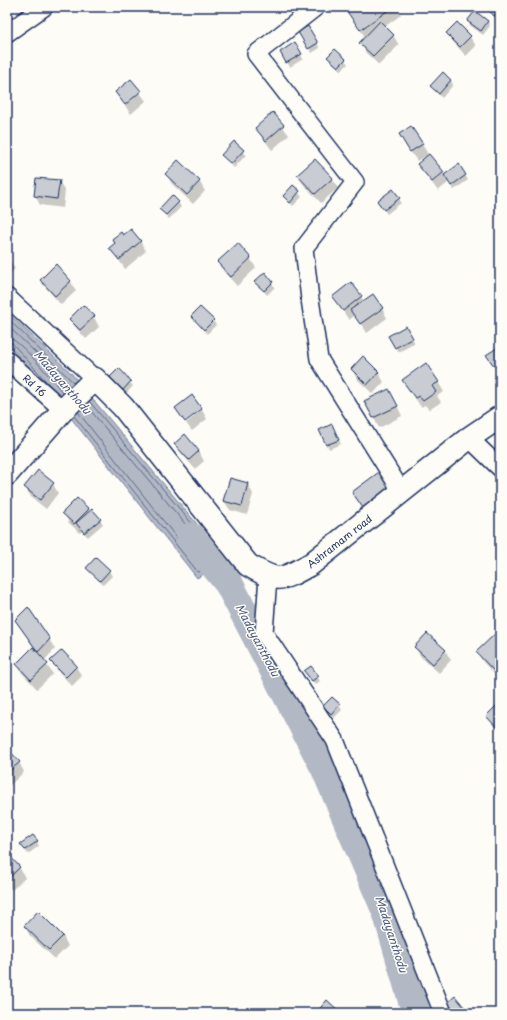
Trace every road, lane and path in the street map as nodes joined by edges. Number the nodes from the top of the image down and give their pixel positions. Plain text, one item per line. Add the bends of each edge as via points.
1 (44, 7) edge
2 (316, 7) edge
3 (7, 33) edge
4 (7, 297) edge
5 (7, 360) edge
6 (95, 379) junction
7 (63, 410) junction
8 (500, 417) edge
9 (469, 438) junction
10 (500, 468) edge
11 (7, 474) edge
12 (402, 492) junction
13 (268, 576) junction
14 (443, 1013) edge

1 - 3 street
2 - 12 street via 256,54 355,182 304,248 319,359
4 - 6 street
5 - 7 street, Rd 16
6 - 7 main road
6 - 13 main road, Ashramam road via 123,407 248,565
7 - 11 main road
8 - 9 main road, Ashramam road
9 - 10 street
9 - 12 main road, Ashramam road
12 - 13 main road, Ashramam road via 311,564 286,578
13 - 14 street via 264,633 335,740

